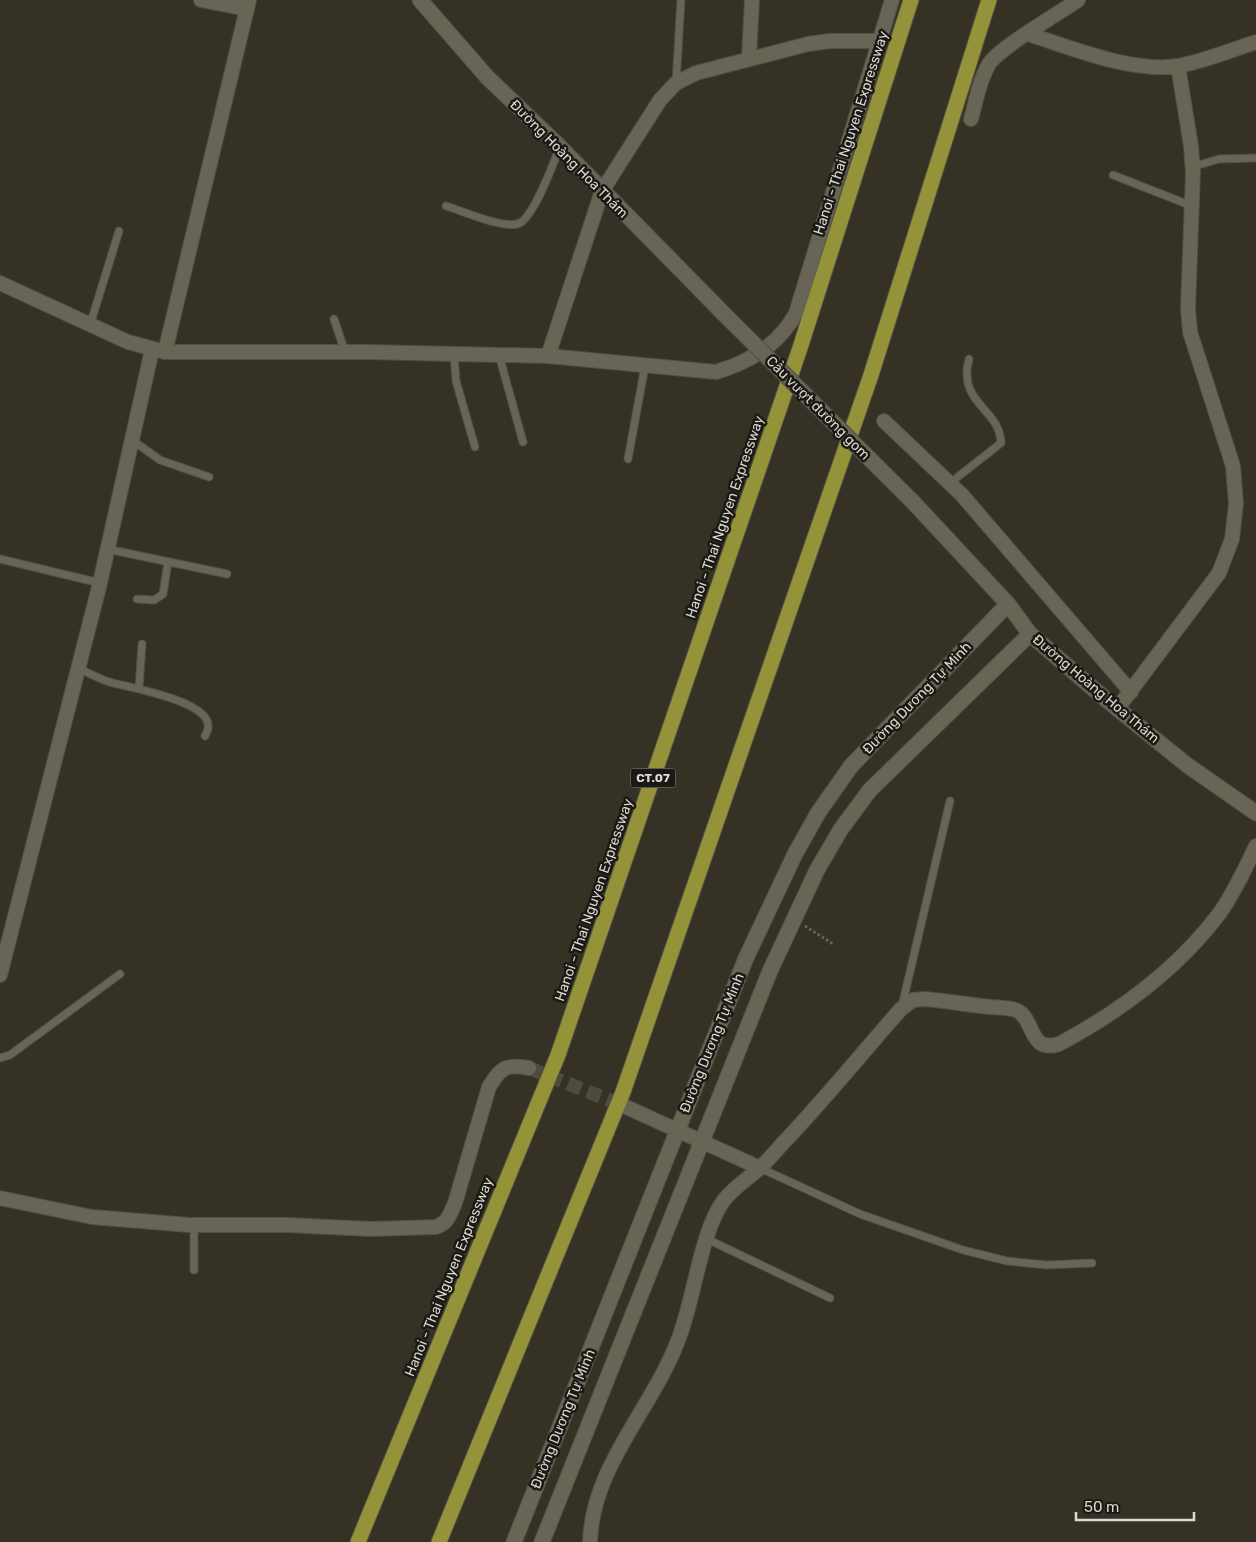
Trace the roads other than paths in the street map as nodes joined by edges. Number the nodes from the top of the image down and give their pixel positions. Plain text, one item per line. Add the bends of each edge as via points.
1 (201, 0) edge
2 (420, 0) edge
3 (681, 0) edge
4 (752, 0) edge
5 (892, 0) edge
6 (911, 0) edge
7 (988, 0) edge
8 (1078, 0) edge
9 (248, 5) edge
10 (1028, 34) junction
11 (879, 41) junction
12 (1256, 42) edge
13 (749, 58) junction
14 (1178, 66) junction
15 (676, 83) junction
16 (971, 120) dead end
17 (560, 147) junction
18 (1256, 158) edge
19 (1192, 166) junction
20 (1113, 175) dead end
21 (602, 191) junction
22 (446, 206) dead end
23 (1192, 206) junction
24 (119, 231) dead end
25 (0, 284) edge
26 (723, 313) joint
27 (334, 319) dead end
28 (90, 324) junction
29 (158, 351) junction
30 (346, 352) junction
31 (454, 354) junction
32 (498, 355) junction
33 (548, 356) junction
34 (968, 359) dead end
35 (645, 366) junction
36 (884, 421) dead end
37 (132, 440) junction
38 (523, 442) dead end
39 (475, 447) dead end
40 (628, 459) dead end
41 (208, 477) dead end
42 (950, 483) junction
43 (913, 502) joint
44 (107, 549) junction
45 (0, 559) edge
46 (168, 562) junction
47 (227, 574) dead end
48 (100, 582) junction
49 (137, 599) dead end
50 (1008, 604) junction
51 (1030, 634) junction
52 (142, 644) dead end
53 (78, 668) junction
54 (139, 688) junction
55 (1130, 692) junction
56 (1117, 709) junction
57 (205, 736) dead end
58 (950, 801) dead end
59 (1256, 813) edge
60 (1256, 846) edge
61 (120, 974) dead end
62 (0, 975) edge
63 (901, 1009) junction
64 (0, 1058) edge
65 (529, 1068) tunnel mouth
66 (624, 1106) tunnel mouth
67 (677, 1130) junction
68 (702, 1141) junction
69 (760, 1168) junction
70 (0, 1198) edge
71 (194, 1225) junction
72 (707, 1239) junction
73 (1092, 1263) dead end
74 (194, 1270) dead end
75 (830, 1298) dead end
76 (358, 1542) edge
77 (438, 1542) edge
78 (514, 1542) edge
79 (542, 1542) edge
80 (590, 1542) edge

1 - 9 street
2 - 17 street, Đường Hoàng Hoa Thám via 488,77
3 - 15 lane
4 - 13 street
5 - 11 street
6 - 76 highway, Hanoi - Thai Nguyen Expressway / CT.07 via 800,348 558,1055
7 - 77 highway via 871,375 623,1092
8 - 10 street
9 - 29 street
10 - 14 street via 1112,60
10 - 16 street via 990,63 981,80
11 - 13 street via 830,42
11 - 35 street via 796,313 788,329 740,365 716,372
12 - 14 street
13 - 15 street via 696,73
14 - 19 street
15 - 21 street via 660,100
17 - 21 street, Đường Hoàng Hoa Thám
17 - 22 lane via 529,216 519,224 506,225
18 - 19 lane via 1219,159
19 - 23 street
20 - 23 lane
21 - 26 street, Đường Hoàng Hoa Thám
21 - 33 street
23 - 55 street via 1190,332 1233,466 1236,504 1232,539 1219,572
24 - 28 lane
25 - 28 street
26 - 43 street, Cầu vượt đường gom, bridge
27 - 30 lane
28 - 29 street via 128,342
29 - 30 street
29 - 37 street
30 - 31 street
31 - 32 street
31 - 39 lane via 456,380
32 - 33 street
32 - 38 lane
33 - 35 street
34 - 42 lane via 966,383 992,420 1001,443
35 - 40 lane
36 - 42 street
37 - 41 lane via 155,457
37 - 44 street
42 - 55 street
43 - 50 street, Đường Hoàng Hoa Thám
44 - 46 lane
44 - 48 street
45 - 48 lane
46 - 47 lane
46 - 49 lane via 163,594 154,600
48 - 53 street
50 - 51 street, Đường Hoàng Hoa Thám
50 - 67 street, Đường Dương Tự Minh via 851,766 818,814 795,854 746,958
51 - 56 street, Đường Hoàng Hoa Thám
51 - 68 street, Đường Dương Tự Minh via 870,790 841,829 770,971
52 - 54 lane
53 - 54 lane via 111,683
53 - 62 street
54 - 57 lane via 176,699 203,716 209,727
55 - 56 street
56 - 59 street, Đường Hoàng Hoa Thám via 1187,765
58 - 63 lane
60 - 63 street via 1220,913 1185,953 1148,985 1059,1044 1051,1046 1037,1040 1024,1016 1007,1008 924,998 913,1000
61 - 64 lane via 10,1055
63 - 69 street
65 - 71 street via 515,1065 496,1074 455,1203 443,1224 436,1227 371,1229
66 - 67 street
67 - 68 street
67 - 78 street, Đường Dương Tự Minh
68 - 69 street
68 - 79 street, Đường Dương Tự Minh
69 - 72 street via 724,1200
69 - 73 lane via 860,1214 963,1250 1007,1261 1047,1265
70 - 71 street via 92,1217
71 - 74 lane
72 - 75 lane
72 - 80 street via 692,1301 677,1344 616,1454 592,1516

